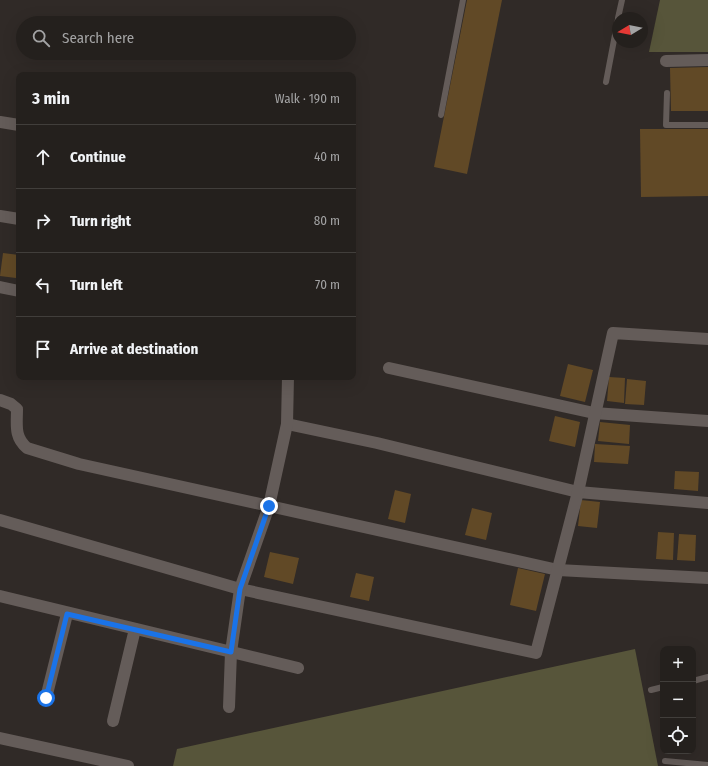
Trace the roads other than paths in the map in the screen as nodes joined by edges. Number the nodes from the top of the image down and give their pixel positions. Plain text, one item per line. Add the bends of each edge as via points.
1 (463, 0) edge
2 (622, 0) edge
3 (619, 12) edge
4 (612, 48) edge
5 (708, 60) edge
6 (666, 61) dead end
7 (606, 82) dead end
8 (667, 93) dead end
9 (441, 115) dead end
10 (0, 122) edge
11 (16, 125) edge
12 (708, 125) edge
13 (0, 216) edge
14 (16, 219) edge
15 (0, 287) edge
16 (16, 290) edge
17 (708, 339) edge
18 (389, 368) dead end
19 (288, 380) edge
20 (0, 400) edge
21 (594, 413) junction
22 (708, 421) edge
23 (287, 424) junction
24 (578, 492) junction
25 (708, 503) edge
26 (269, 506) junction
27 (0, 520) edge
28 (558, 570) junction
29 (708, 578) edge
30 (240, 589) junction
31 (0, 596) edge
32 (67, 614) junction
33 (135, 629) junction
34 (231, 652) junction
35 (298, 668) dead end
36 (708, 678) edge
37 (696, 680) edge
38 (660, 688) edge
39 (651, 690) dead end
40 (46, 698) dead end
41 (229, 707) dead end
42 (113, 721) dead end
43 (0, 738) edge
44 (665, 761) dead end
45 (708, 765) edge
46 (128, 766) edge

1 - 9 lane
2 - 3 lane
4 - 7 lane
5 - 6 street
8 - 12 lane via 666,125
10 - 11 street
13 - 14 street
15 - 16 street
17 - 21 street via 613,334
18 - 21 street
19 - 23 street
20 - 26 street via 16,409 17,432 20,442 27,448 79,464
21 - 22 street
21 - 24 street
23 - 24 street
23 - 26 street
24 - 25 street
24 - 28 street
26 - 28 street
26 - 30 street
27 - 30 street
28 - 29 street
28 - 30 street via 536,653
30 - 34 street
31 - 32 street
32 - 33 street
32 - 40 street
33 - 34 street
33 - 42 street
34 - 35 street
34 - 41 street
36 - 37 lane
38 - 39 lane
43 - 46 street
44 - 45 lane

